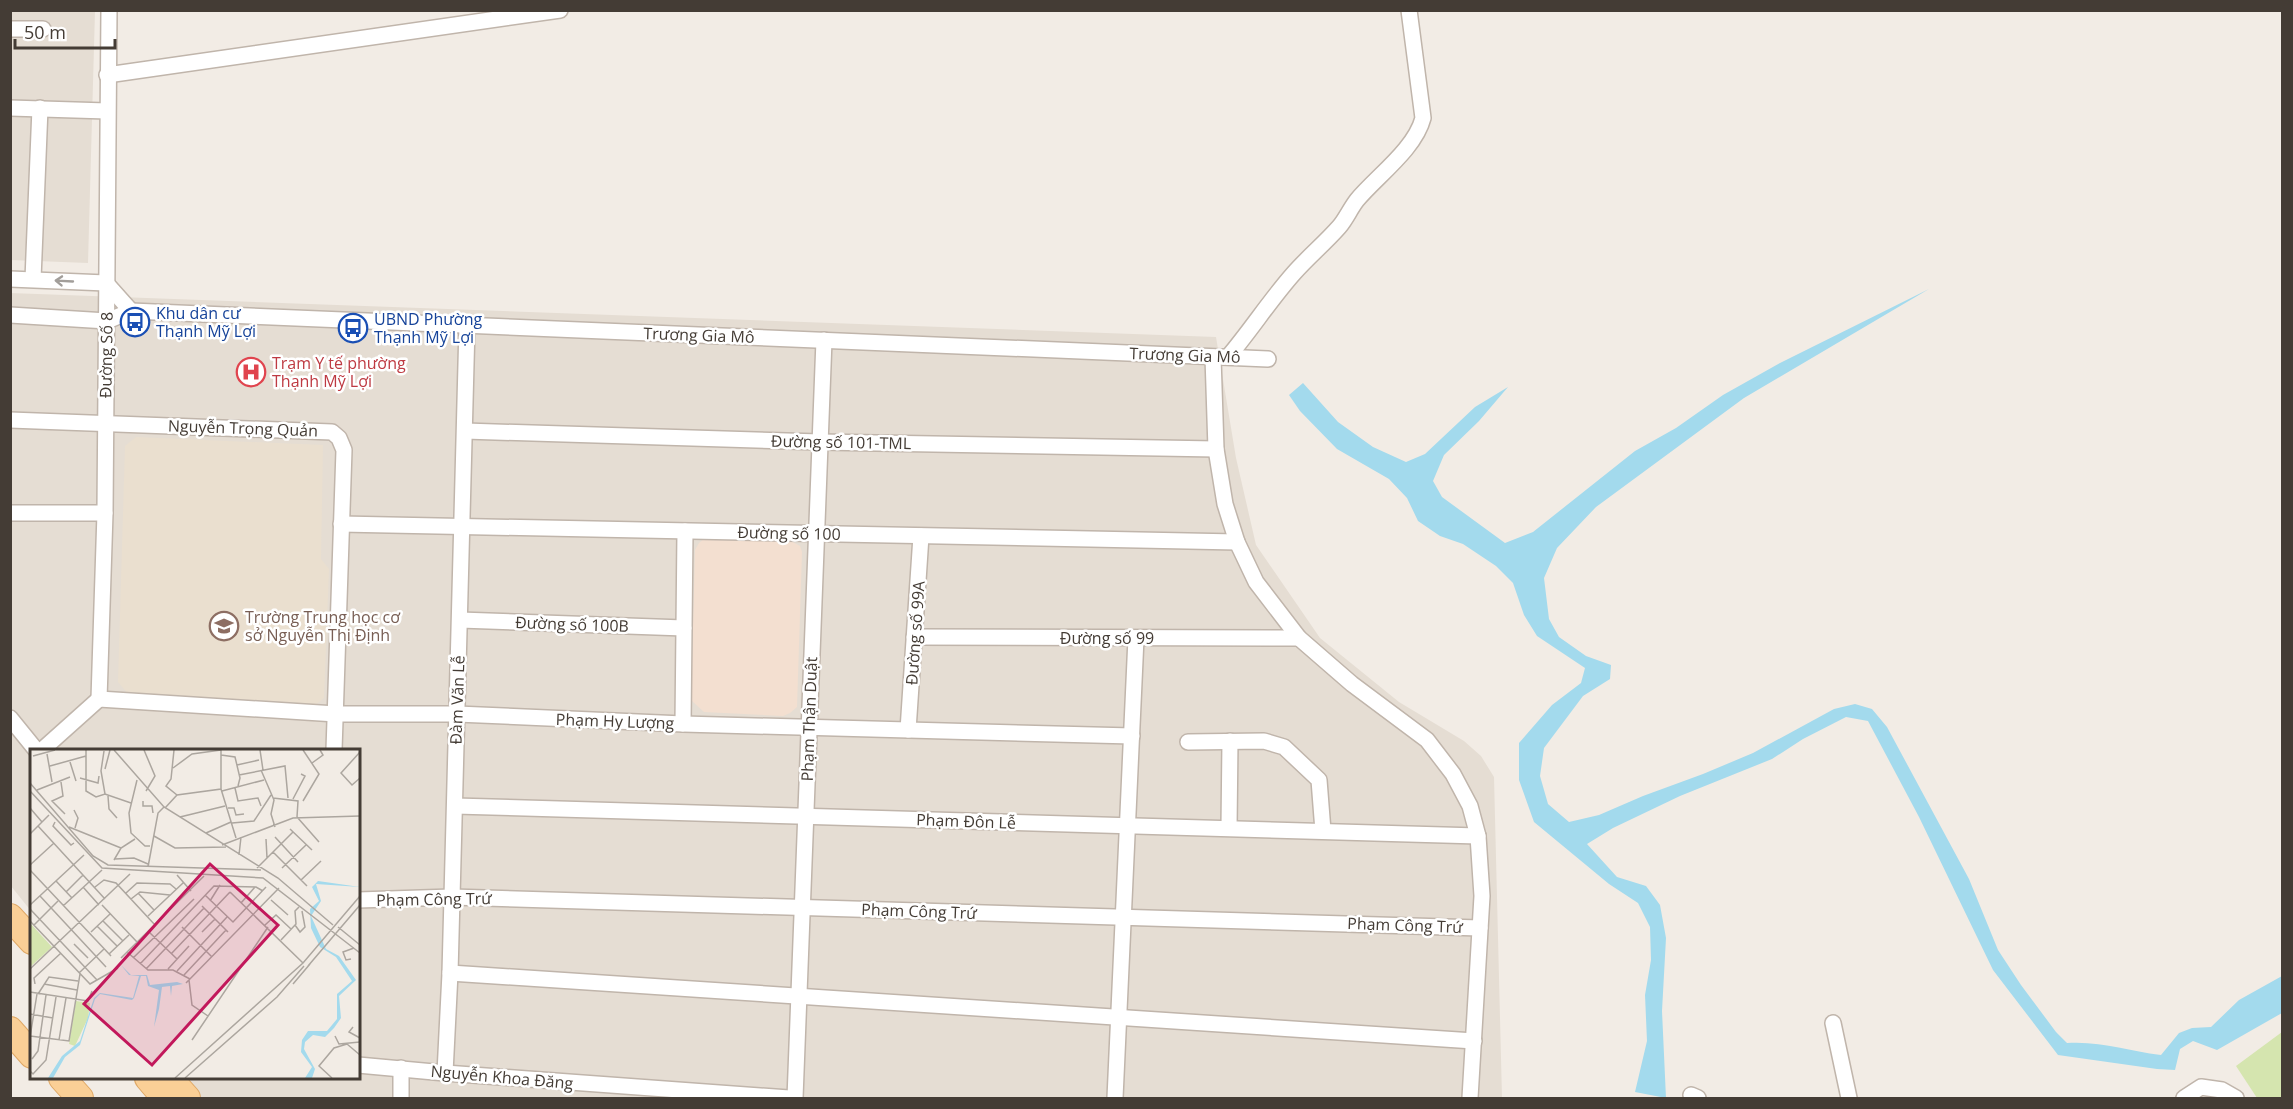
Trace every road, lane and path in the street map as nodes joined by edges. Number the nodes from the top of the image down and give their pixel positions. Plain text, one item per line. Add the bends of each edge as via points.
1 (109, 10) edge
2 (560, 10) edge
3 (1409, 10) edge
4 (10, 29) edge
5 (43, 30) dead end
6 (107, 75) junction
7 (10, 108) edge
8 (40, 108) junction
9 (107, 111) junction
10 (10, 279) edge
11 (33, 279) junction
12 (106, 283) junction
13 (131, 311) junction
14 (10, 315) edge
15 (107, 321) junction
16 (467, 326) junction
17 (824, 340) junction
18 (1221, 357) junction
19 (1268, 359) dead end
20 (10, 420) edge
21 (106, 423) junction
22 (465, 431) junction
23 (820, 442) junction
24 (1216, 449) junction
25 (10, 513) edge
26 (105, 513) junction
27 (342, 524) junction
28 (462, 526) junction
29 (685, 531) junction
30 (816, 533) junction
31 (921, 536) junction
32 (1237, 542) junction
33 (460, 620) junction
34 (684, 628) junction
35 (914, 637) junction
36 (1136, 638) junction
37 (1299, 638) junction
38 (99, 699) junction
39 (336, 714) junction
40 (457, 714) junction
41 (10, 718) edge
42 (683, 724) junction
43 (809, 727) junction
44 (908, 730) junction
45 (1132, 736) junction
46 (1230, 741) junction
47 (1188, 742) dead end
48 (35, 749) edge
49 (43, 749) edge
50 (334, 749) edge
51 (454, 806) junction
52 (806, 816) junction
53 (1128, 825) junction
54 (1229, 828) junction
55 (1323, 831) junction
56 (1478, 836) junction
57 (10, 896) edge
58 (452, 897) junction
59 (360, 900) edge
60 (802, 907) junction
61 (10, 916) edge
62 (1124, 917) junction
63 (30, 918) edge
64 (1480, 928) junction
65 (30, 939) edge
66 (450, 973) junction
67 (798, 996) junction
68 (10, 1017) edge
69 (1119, 1017) junction
70 (1833, 1023) dead end
71 (10, 1030) edge
72 (30, 1040) edge
73 (1474, 1041) junction
74 (30, 1053) edge
75 (360, 1065) edge
76 (401, 1068) junction
77 (445, 1073) junction
78 (53, 1079) edge
79 (64, 1079) edge
80 (150, 1079) edge
81 (171, 1079) edge
82 (68, 1098) edge
83 (80, 1098) edge
84 (165, 1098) edge
85 (187, 1098) edge
86 (401, 1098) edge
87 (789, 1098) edge
88 (795, 1098) edge
89 (1115, 1098) edge
90 (1470, 1098) edge
91 (1849, 1098) edge
92 (2184, 1098) edge
93 (2236, 1098) edge

1 - 6 street, Đường Số 8
2 - 6 street
3 - 18 street via 1421,127 1357,200 1341,225 1269,302 1251,330
4 - 5 street
6 - 9 street, Đường Số 8
7 - 8 street
8 - 9 street
8 - 11 street
9 - 12 street, Đường Số 8
10 - 11 street
12 -> 11 street
12 - 13 street
12 - 15 street, Đường Số 8
13 - 15 street, Trương Gia Mô
13 - 16 street, Trương Gia Mô
14 - 15 street, Trương Gia Mô
15 - 21 street, Đường Số 8
16 - 17 street, Trương Gia Mô
16 - 22 street, Đàm Văn Lễ
17 - 18 street, Trương Gia Mô
17 - 23 street, Phạm Thận Duật
18 - 19 street, Trương Gia Mô
18 - 24 street
20 - 21 street, Nguyễn Trọng Quản
21 - 26 street, Đường Số 8
21 - 27 street, Nguyễn Trọng Quản via 332,432 344,450
22 - 23 street, Đường số 101-TML
22 - 28 street, Đàm Văn Lễ
23 - 24 street, Đường số 101-TML
23 - 30 street, Phạm Thận Duật
24 - 32 street via 1225,504
25 - 26 street
26 - 38 street, Đường Số 8
27 - 28 street, Đường số 100
27 - 39 street, Nguyễn Trọng Quản
28 - 29 street, Đường số 100
28 - 33 street, Đàm Văn Lễ
29 - 30 street, Đường số 100
29 - 34 street
30 - 31 street, Đường số 100
30 - 43 street, Phạm Thận Duật
31 - 32 street, Đường số 100
31 - 35 street, Đường số 99A
32 - 37 street via 1256,582
33 - 34 street, Đường số 100B
33 - 40 street, Đàm Văn Lễ
34 - 42 street
35 - 36 street, Đường số 99
35 - 44 street, Đường số 99A
36 - 37 street, Đường số 99
36 - 45 street
37 - 56 street via 1427,740 1453,774 1470,806
38 - 39 street, Phạm Hy Lượng
38 - 49 street
39 - 40 street, Phạm Hy Lượng
39 - 50 street, Nguyễn Trọng Quản
40 - 42 street, Phạm Hy Lượng
40 - 51 street, Đàm Văn Lễ
41 - 48 street
42 - 43 street, Phạm Hy Lượng
43 - 44 street, Phạm Hy Lượng
43 - 52 street, Phạm Thận Duật
44 - 45 street, Phạm Hy Lượng
45 - 53 street
46 - 47 street
46 - 54 street
46 - 55 street via 1264,741 1284,747 1306,767 1319,780
51 - 52 street, Phạm Đôn Lễ
51 - 58 street, Đàm Văn Lễ
52 - 53 street, Phạm Đôn Lễ
52 - 60 street, Phạm Thận Duật
53 - 54 street, Phạm Đôn Lễ
53 - 62 street
54 - 55 street, Phạm Đôn Lễ
55 - 56 street, Phạm Đôn Lễ
56 - 64 street
57 - 63 main road
58 - 59 street, Phạm Công Trứ
58 - 60 street, Phạm Công Trứ
58 - 66 street, Đàm Văn Lễ
60 - 62 street, Phạm Công Trứ
60 - 67 street, Phạm Thận Duật
61 - 65 main road
62 - 64 street, Phạm Công Trứ
62 - 69 street
64 - 73 street
66 - 67 street
66 - 77 street, Đàm Văn Lễ
67 - 69 street
67 - 88 street, Phạm Thận Duật
68 - 72 main road
69 - 73 street
69 - 89 street
70 - 91 street
71 - 74 main road
73 - 90 street
75 - 76 street, Nguyễn Khoa Đăng
76 - 77 street, Nguyễn Khoa Đăng
76 - 86 street
77 - 87 street, Nguyễn Khoa Đăng
78 - 82 main road
79 - 83 main road
80 - 84 main road
81 - 85 main road
92 - 93 street via 2201,1087 2222,1090

